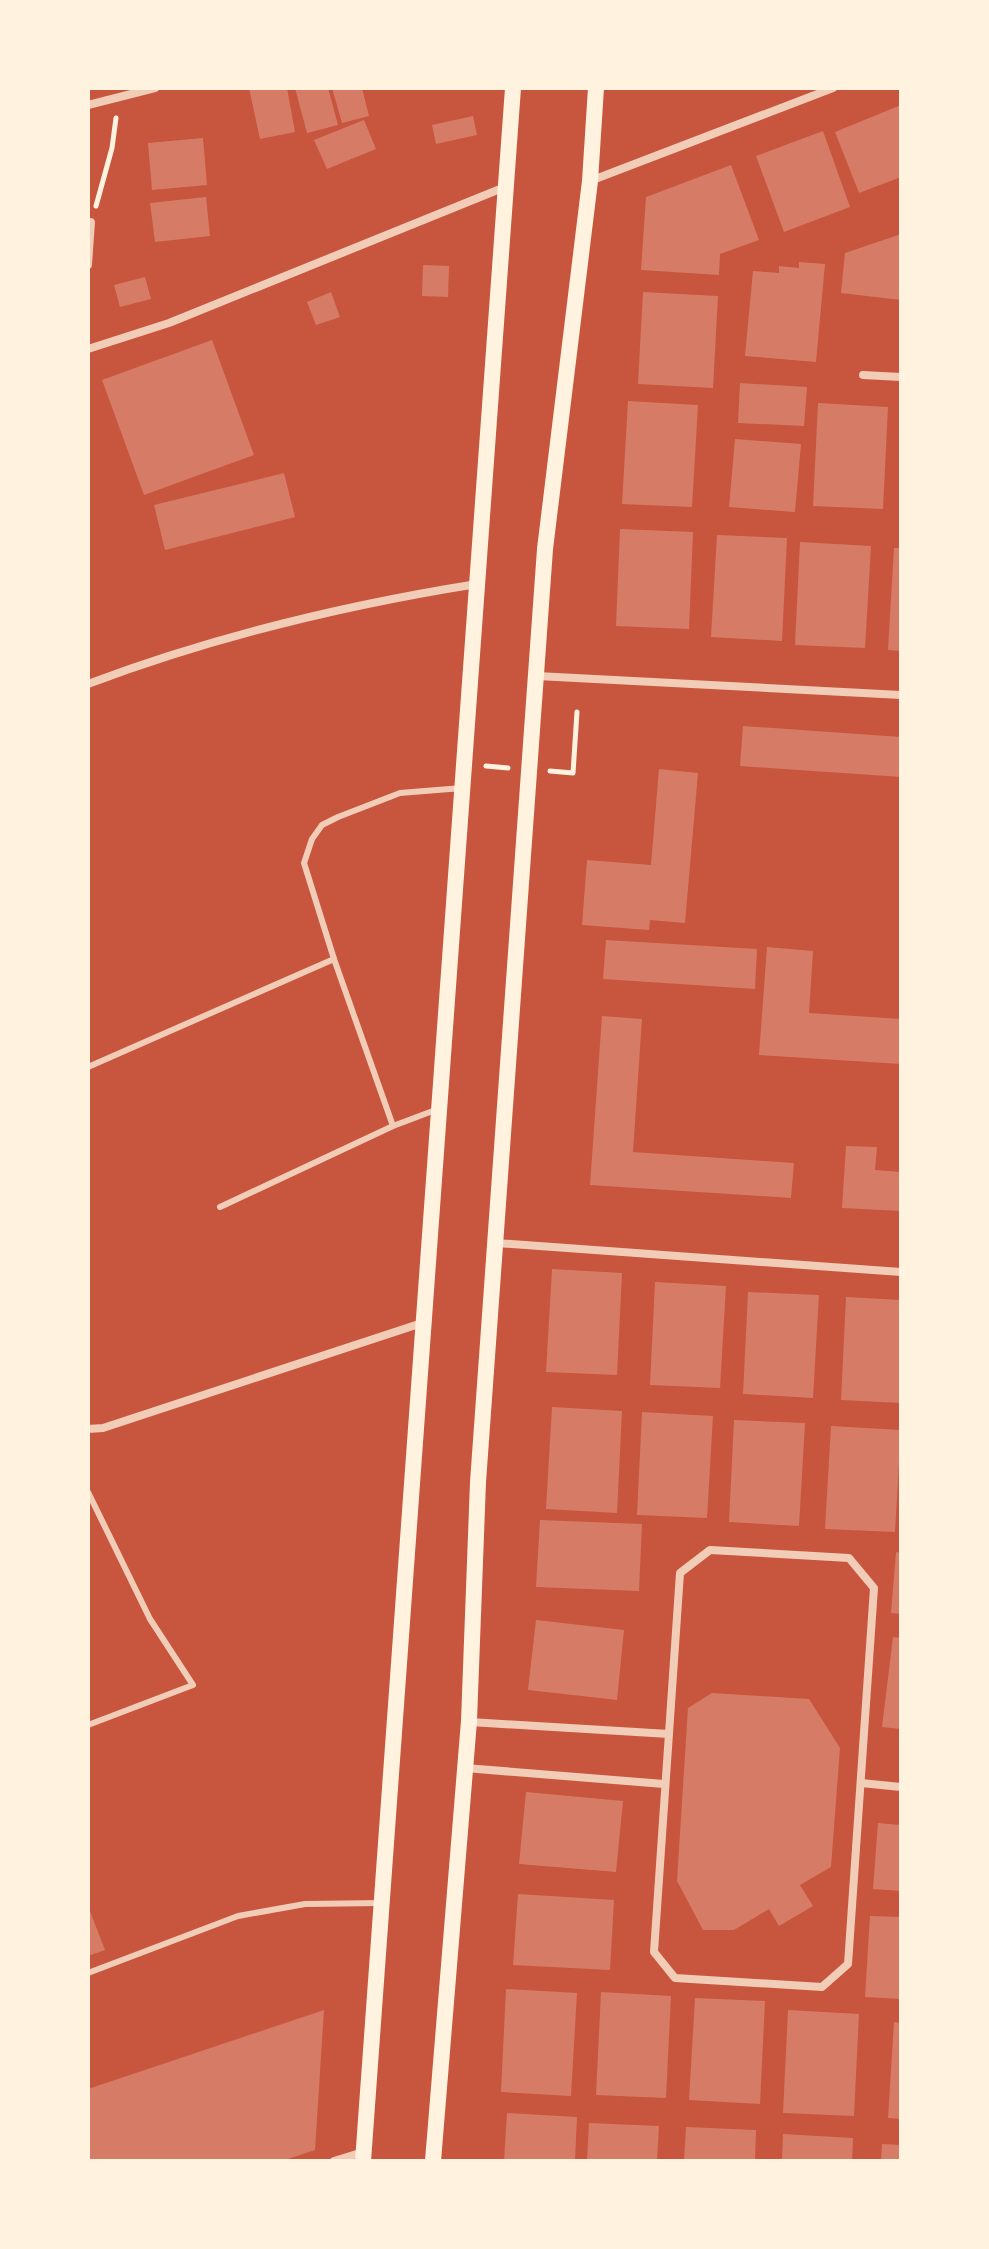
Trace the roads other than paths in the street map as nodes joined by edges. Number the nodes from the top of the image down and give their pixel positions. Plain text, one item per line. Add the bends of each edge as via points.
1 (117, 88) edge
2 (155, 88) edge
3 (513, 88) edge
4 (596, 88) edge
5 (833, 88) edge
6 (119, 99) junction
7 (88, 105) edge
8 (590, 181) junction
9 (506, 186) junction
10 (90, 222) edge
11 (88, 265) edge
12 (88, 349) edge
13 (863, 375) dead end
14 (901, 377) edge
15 (478, 584) junction
16 (537, 676) junction
17 (88, 684) edge
18 (901, 695) edge
19 (462, 788) junction
20 (334, 959) junction
21 (88, 1067) edge
22 (438, 1109) junction
23 (393, 1126) junction
24 (220, 1207) dead end
25 (496, 1243) junction
26 (901, 1272) edge
27 (422, 1323) junction
28 (88, 1429) edge
29 (88, 1492) edge
30 (469, 1721) junction
31 (88, 1725) edge
32 (669, 1734) junction
33 (465, 1768) junction
34 (861, 1783) junction
35 (664, 1784) junction
36 (901, 1787) edge
37 (381, 1903) junction
38 (88, 1973) edge
39 (364, 2156) edge
40 (334, 2161) edge
41 (433, 2161) edge

1 - 6 street
2 - 6 street
3 - 9 main road
4 - 8 main road
5 - 8 street
6 - 7 street
8 - 16 main road via 545,549
9 - 12 street via 169,323
9 - 15 main road
10 - 11 street
13 - 14 street
15 - 17 street via 383,599 268,628
15 - 19 main road
16 - 18 street
16 - 25 main road
19 - 20 lane via 400,793 322,825 304,863
19 - 22 main road
20 - 21 lane
20 - 23 lane
22 - 23 lane
22 - 27 main road
23 - 24 lane
25 - 26 street
25 - 30 main road via 478,1482
27 - 28 street
27 - 37 main road
29 - 31 lane via 150,1619 193,1685
30 - 32 street
30 - 33 main road
32 - 34 street via 680,1573 710,1550 849,1558 874,1588
32 - 35 street
33 - 35 street
33 - 41 main road
34 - 35 street via 848,1964 822,1987 675,1978 654,1952
34 - 36 street
37 - 38 lane via 305,1904 238,1916
37 - 39 main road
39 - 40 street

